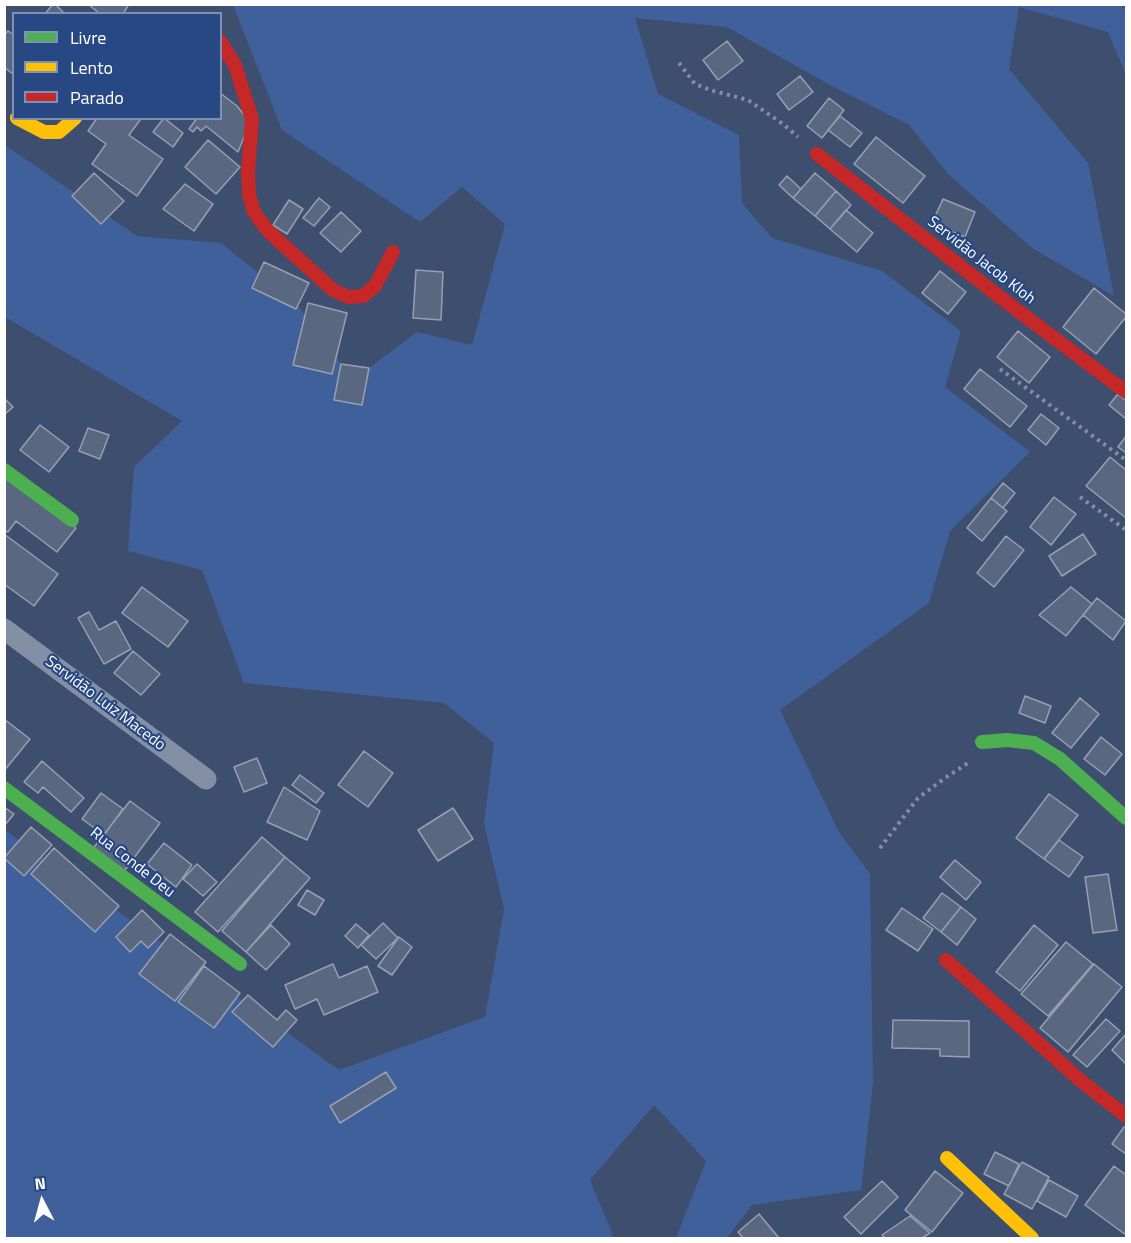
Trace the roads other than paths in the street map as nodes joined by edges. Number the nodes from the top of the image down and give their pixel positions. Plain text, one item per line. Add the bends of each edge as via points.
1 (222, 44) edge
2 (21, 120) edge
3 (73, 120) edge
4 (817, 154) road end
5 (393, 252) dead end
6 (1126, 392) edge
7 (4, 470) edge
8 (72, 520) dead end
9 (4, 629) edge
10 (982, 742) dead end
11 (206, 779) dead end
12 (4, 788) edge
13 (1126, 818) edge
14 (946, 960) dead end
15 (240, 964) dead end
16 (1126, 1116) edge
17 (947, 1158) dead end
18 (1032, 1239) edge

1 - 5 street via 235,65 252,119 249,194 254,212 269,232 333,290 348,297 363,296 375,286
2 - 3 street via 44,132 59,132
4 - 6 street, Servidão Jacob Kloh
7 - 8 street
9 - 11 street, Servidão Luiz Macedo
10 - 13 street via 1034,743 1060,759
12 - 15 street, Rua Conde Deu
14 - 16 street
17 - 18 street

